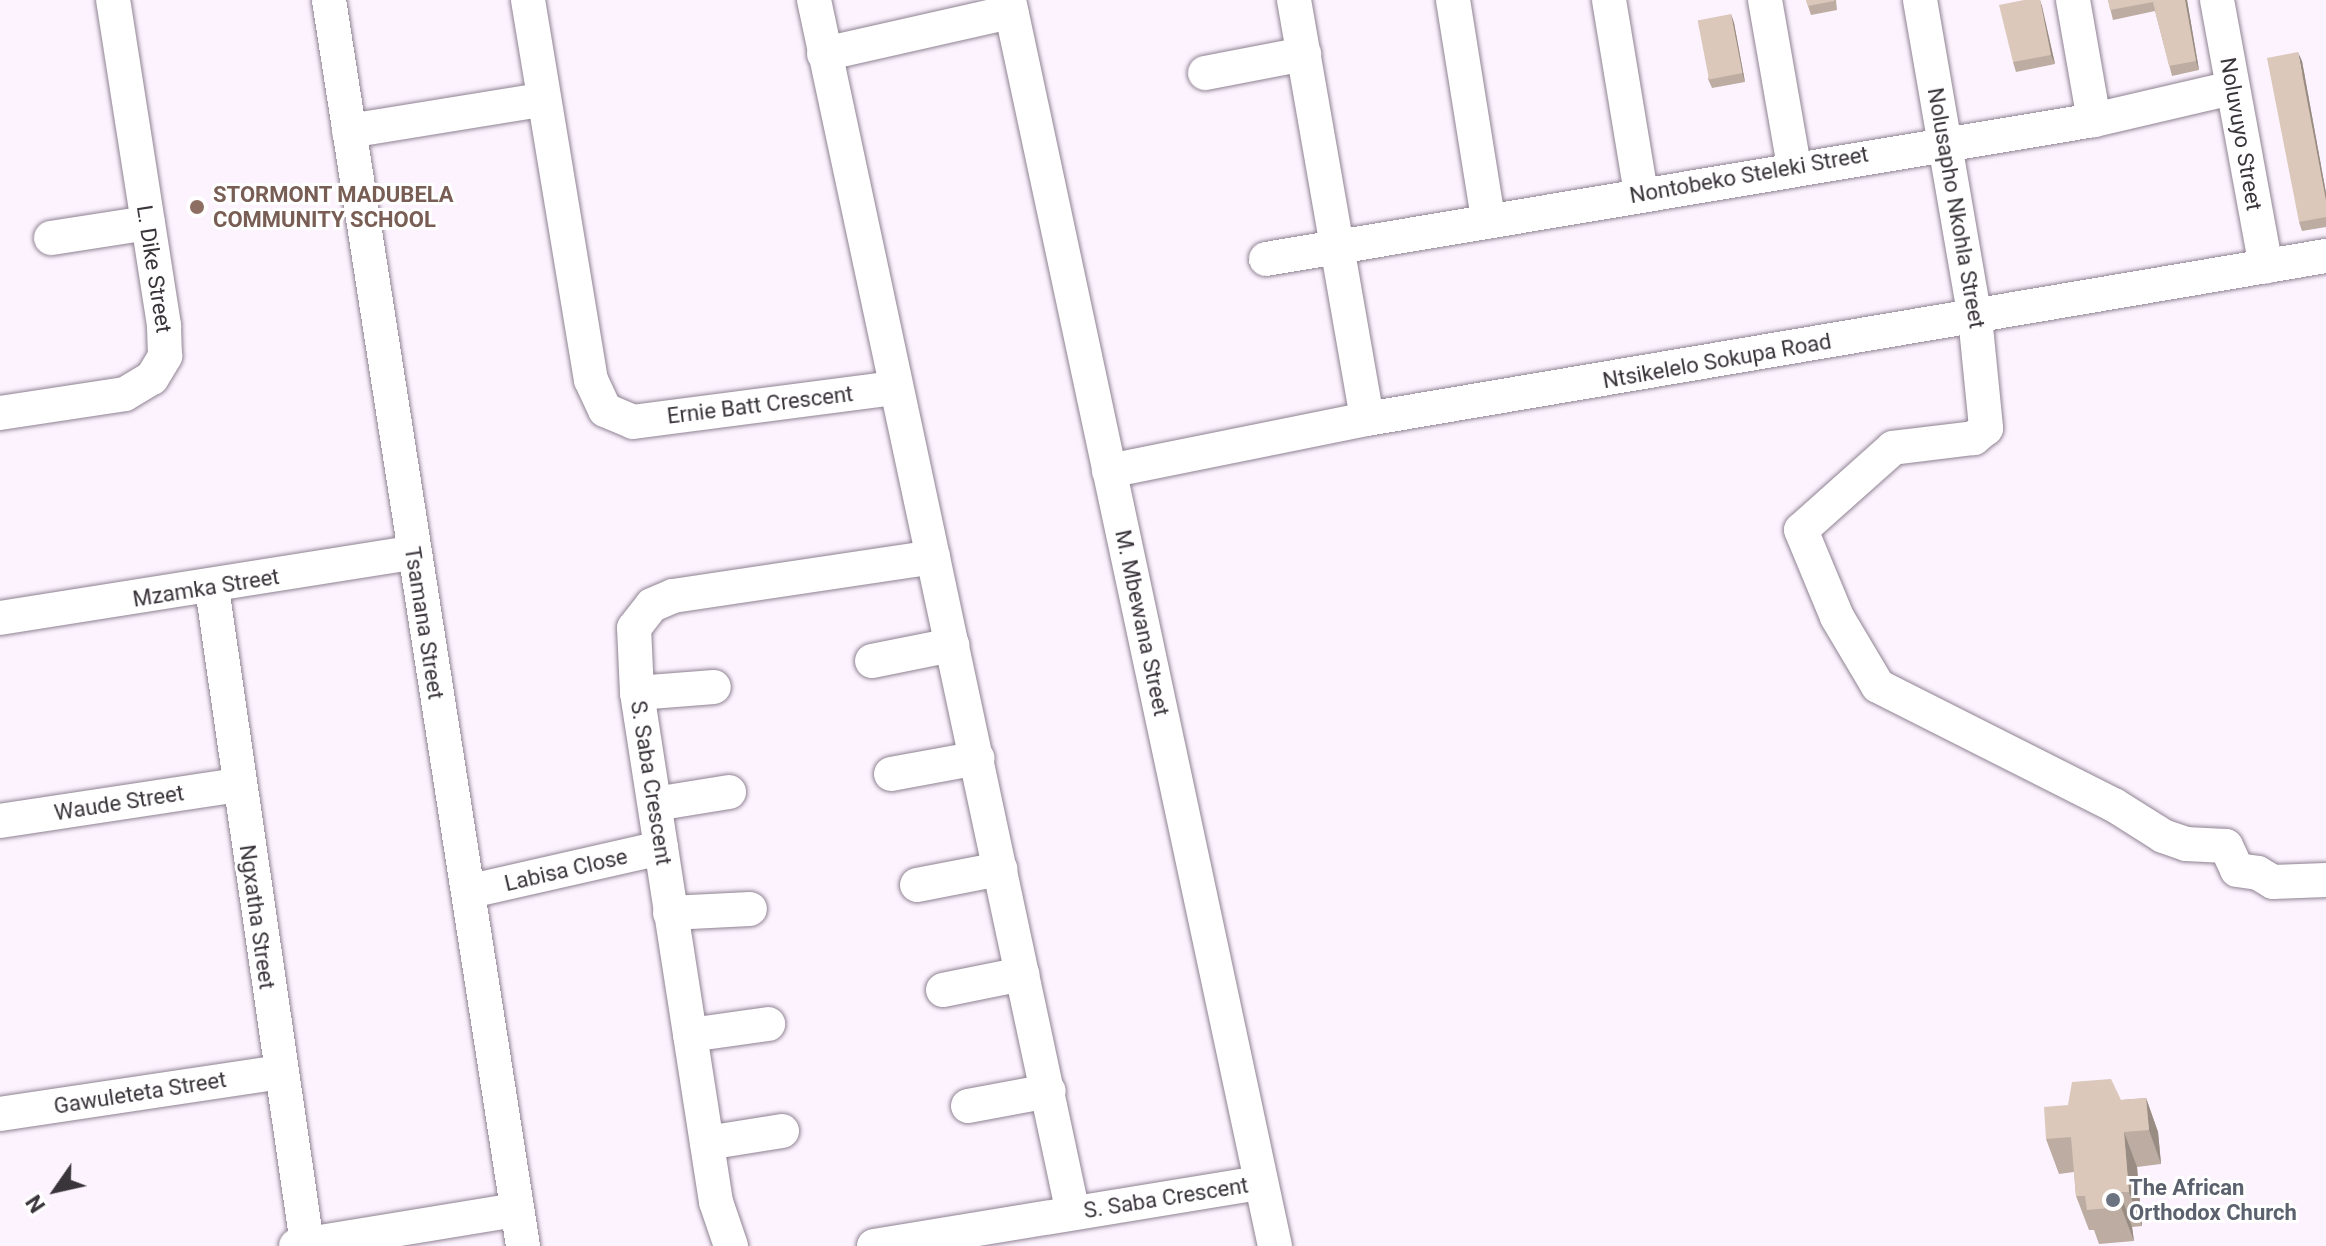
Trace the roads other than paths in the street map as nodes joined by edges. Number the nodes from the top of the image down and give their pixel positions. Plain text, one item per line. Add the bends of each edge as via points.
1 (113, 0) edge
2 (329, 0) edge
3 (528, 0) edge
4 (814, 0) edge
5 (1294, 0) edge
6 (1453, 0) edge
7 (1609, 0) edge
8 (1765, 0) edge
9 (1920, 0) edge
10 (2073, 0) edge
11 (2217, 0) edge
12 (1010, 6) edge
13 (824, 54) junction
14 (1304, 54) junction
15 (1205, 74) dead end
16 (2232, 88) junction
17 (541, 100) junction
18 (2094, 120) junction
19 (349, 131) junction
20 (1946, 141) junction
21 (1794, 167) junction
22 (1641, 193) junction
23 (1488, 219) junction
24 (148, 223) junction
25 (51, 238) dead end
26 (1340, 248) junction
27 (2326, 256) edge
28 (1266, 260) dead end
29 (2266, 267) junction
30 (1975, 317) junction
31 (894, 388) junction
32 (0, 413) edge
33 (1367, 419) junction
34 (1109, 471) junction
35 (412, 553) junction
36 (933, 557) junction
37 (212, 588) junction
38 (0, 618) edge
39 (952, 645) junction
40 (872, 661) dead end
41 (714, 687) dead end
42 (637, 693) junction
43 (978, 758) junction
44 (891, 774) dead end
45 (238, 785) junction
46 (729, 792) dead end
47 (655, 804) junction
48 (0, 821) edge
49 (661, 848) junction
50 (1000, 869) junction
51 (2326, 880) edge
52 (917, 885) dead end
53 (471, 891) junction
54 (750, 909) dead end
55 (670, 913) junction
56 (1022, 974) junction
57 (943, 990) dead end
58 (768, 1024) dead end
59 (690, 1035) junction
60 (280, 1072) junction
61 (1049, 1091) junction
62 (968, 1106) dead end
63 (0, 1114) edge
64 (782, 1131) dead end
65 (707, 1143) junction
66 (1259, 1183) junction
67 (517, 1210) junction
68 (1073, 1213) junction
69 (302, 1245) edge
70 (523, 1246) edge
71 (731, 1246) edge
72 (874, 1246) edge
73 (1275, 1246) edge

1 - 24 street, L. Dike Street
2 - 19 street, Tsamana Street
3 - 17 street, Ernie Batt Crescent
4 - 13 street
5 - 14 street
6 - 23 street
7 - 22 street
8 - 21 street
9 - 20 street, Nolusapho Nkohla Street
10 - 18 street
11 - 16 street, Noluvuyo Street
12 - 13 street
12 - 34 street, M. Mbewana Street
13 - 31 street
14 - 15 street
14 - 26 street
16 - 18 street, Nontobeko Steleki Street
16 - 29 street, Noluvuyo Street
17 - 19 street
17 - 31 street, Ernie Batt Crescent via 592,388 610,414 633,422
18 - 20 street, Nontobeko Steleki Street
19 - 35 street, Tsamana Street
20 - 21 street, Nontobeko Steleki Street
20 - 30 street, Nolusapho Nkohla Street
21 - 22 street, Nontobeko Steleki Street
22 - 23 street, Nontobeko Steleki Street
23 - 26 street, Nontobeko Steleki Street
24 - 25 street
24 - 32 street, L. Dike Street via 166,342 152,378 125,394
26 - 28 street, Nontobeko Steleki Street
26 - 33 street
27 - 29 street, Ntsikelelo Sokupa Road
29 - 30 street, Ntsikelelo Sokupa Road
30 - 33 street, Ntsikelelo Sokupa Road
30 - 51 street, Nolusapho Nkohla Street via 1986,428 1974,438 1914,442 1880,456 1801,530 1837,617 1878,686 2114,805 2163,836 2186,844 2226,846 2237,870 2273,882
31 - 36 street, S. Saba Crescent
33 - 34 street, Ntsikelelo Sokupa Road
34 - 66 street, M. Mbewana Street
35 - 37 street, Mzamka Street
35 - 53 street, Tsamana Street
36 - 39 street, S. Saba Crescent
36 - 42 street, S. Saba Crescent via 673,596 652,605 634,628
37 - 38 street, Mzamka Street
37 - 45 street, Ngxatha Street
39 - 40 street
39 - 43 street, S. Saba Crescent
41 - 42 street
42 - 47 street, S. Saba Crescent
43 - 44 street
43 - 50 street, S. Saba Crescent
45 - 48 street, Waude Street
45 - 60 street, Ngxatha Street
46 - 47 street
47 - 49 street, S. Saba Crescent
49 - 53 street, Labisa Close
49 - 55 street, S. Saba Crescent
50 - 52 street
50 - 56 street, S. Saba Crescent
53 - 67 street, Tsamana Street
54 - 55 street
55 - 59 street, S. Saba Crescent
56 - 57 street
56 - 61 street, S. Saba Crescent
58 - 59 street
59 - 65 street, S. Saba Crescent
60 - 63 street, Gawuleteta Street
60 - 69 street, Ngxatha Street
61 - 62 street
61 - 68 street, S. Saba Crescent
64 - 65 street
65 - 71 street, S. Saba Crescent via 721,1227
66 - 68 street, S. Saba Crescent
66 - 73 street, M. Mbewana Street
67 - 69 street
67 - 70 street, Tsamana Street
68 - 72 street, S. Saba Crescent

